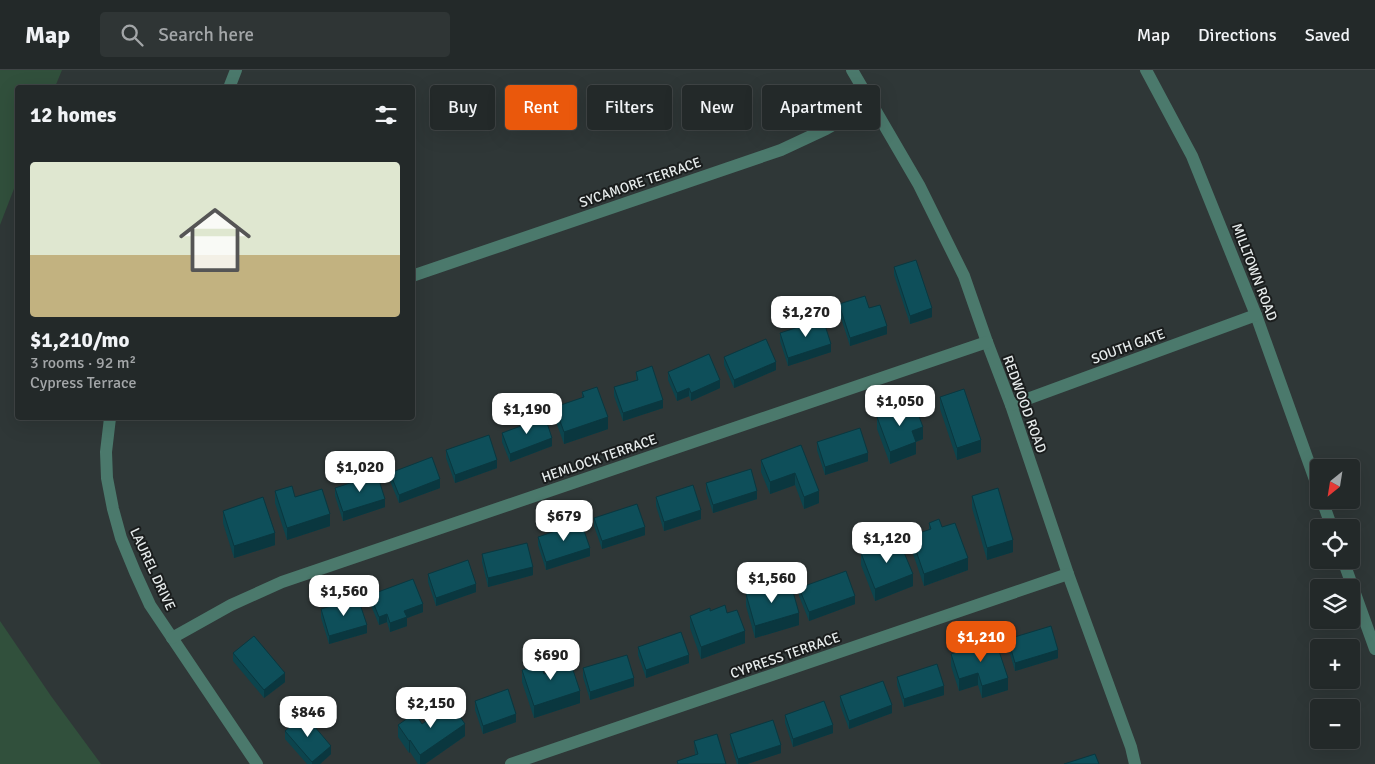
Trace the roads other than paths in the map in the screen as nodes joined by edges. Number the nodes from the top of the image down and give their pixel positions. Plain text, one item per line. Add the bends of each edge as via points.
1 (236, 70) edge
2 (852, 70) edge
3 (1146, 70) edge
4 (230, 85) edge
5 (861, 85) edge
6 (880, 117) edge
7 (824, 130) edge
8 (415, 275) edge
9 (1256, 315) junction
10 (987, 342) junction
11 (1011, 405) junction
12 (110, 420) edge
13 (1310, 466) edge
14 (1346, 569) edge
15 (1068, 574) junction
16 (172, 638) junction
17 (1375, 650) edge
18 (257, 764) edge
19 (511, 764) edge
20 (1135, 764) edge

1 - 4 street
2 - 5 street, REDWOOD ROAD
3 - 9 street, MILLTOWN ROAD via 1192,156
6 - 10 street, REDWOOD ROAD via 919,185 964,276
7 - 8 street, SYCAMORE TERRACE via 781,150
9 - 11 street, SOUTH GATE
9 - 13 street, MILLTOWN ROAD
10 - 11 street, REDWOOD ROAD
10 - 16 street, HEMLOCK TERRACE via 282,582 231,605
11 - 15 street, REDWOOD ROAD
12 - 16 street, LAUREL DRIVE via 107,478 121,538 150,605
14 - 17 street
15 - 19 street, CYPRESS TERRACE
15 - 20 street, REDWOOD ROAD
16 - 18 street, LAUREL DRIVE

